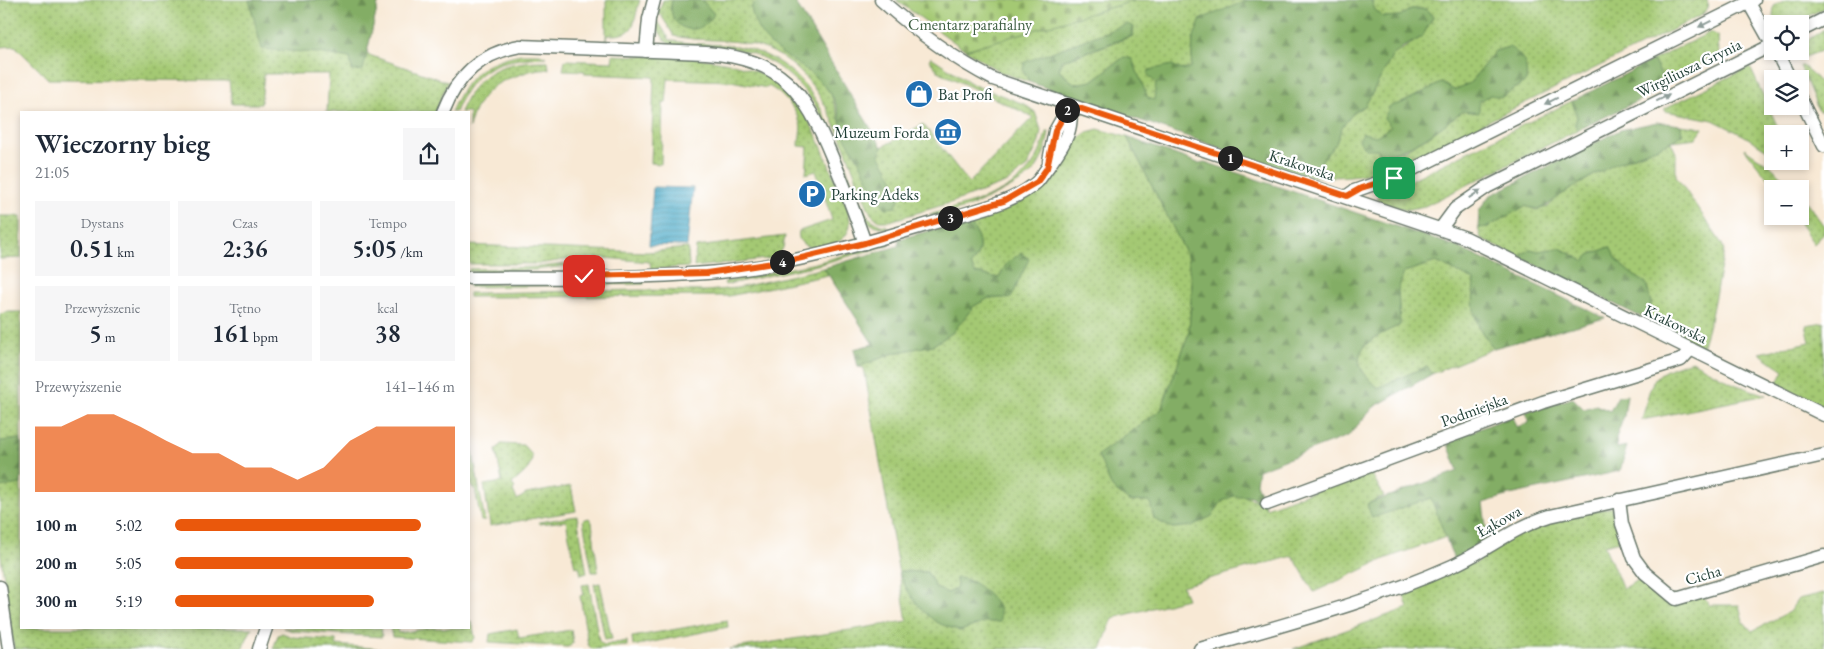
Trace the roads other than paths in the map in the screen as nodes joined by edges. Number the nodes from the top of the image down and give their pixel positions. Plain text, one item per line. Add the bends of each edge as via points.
1 (654, 0) edge
2 (881, 0) edge
3 (1752, 1) edge
4 (1824, 19) edge
5 (1809, 26) edge
6 (1764, 27) edge
7 (1764, 48) edge
8 (646, 51) junction
9 (1070, 105) junction
10 (443, 111) edge
11 (1808, 115) edge
12 (1824, 146) edge
13 (1347, 196) junction
14 (1441, 228) junction
15 (865, 243) junction
16 (470, 278) edge
17 (1691, 349) junction
18 (1824, 415) edge
19 (1824, 454) edge
20 (1619, 500) junction
21 (1267, 504) dead end
22 (1824, 556) edge
23 (0, 587) edge
24 (266, 629) edge
25 (9, 649) edge
26 (259, 649) edge
27 (1200, 649) edge

1 - 8 street
2 - 9 street, Krakowska via 962,63 993,79
3 - 6 street
3 -> 13 street, Wirgiliusza Grynia via 1403,174
4 - 5 street
14 -> 7 street, Wirgiliusza Grynia via 1448,216 1476,193
8 - 10 street via 541,46 506,49 469,68 455,86
8 - 15 street via 741,58 766,67 790,84 811,111
9 - 13 street, Krakowska
9 - 15 street via 1072,121 1068,134 1037,182 1004,201
11 - 12 street
13 - 14 street, Krakowska
14 - 17 street, Krakowska
15 - 16 street via 793,260 707,273
17 - 18 street, Krakowska
17 - 21 street, Podmiejska via 1681,360 1544,402
19 - 20 street, Łąkowa
20 - 22 street, Cicha via 1622,524 1634,558 1645,573 1676,599
20 - 27 street, Łąkowa via 1532,522 1454,566
23 - 25 street
24 - 26 street

